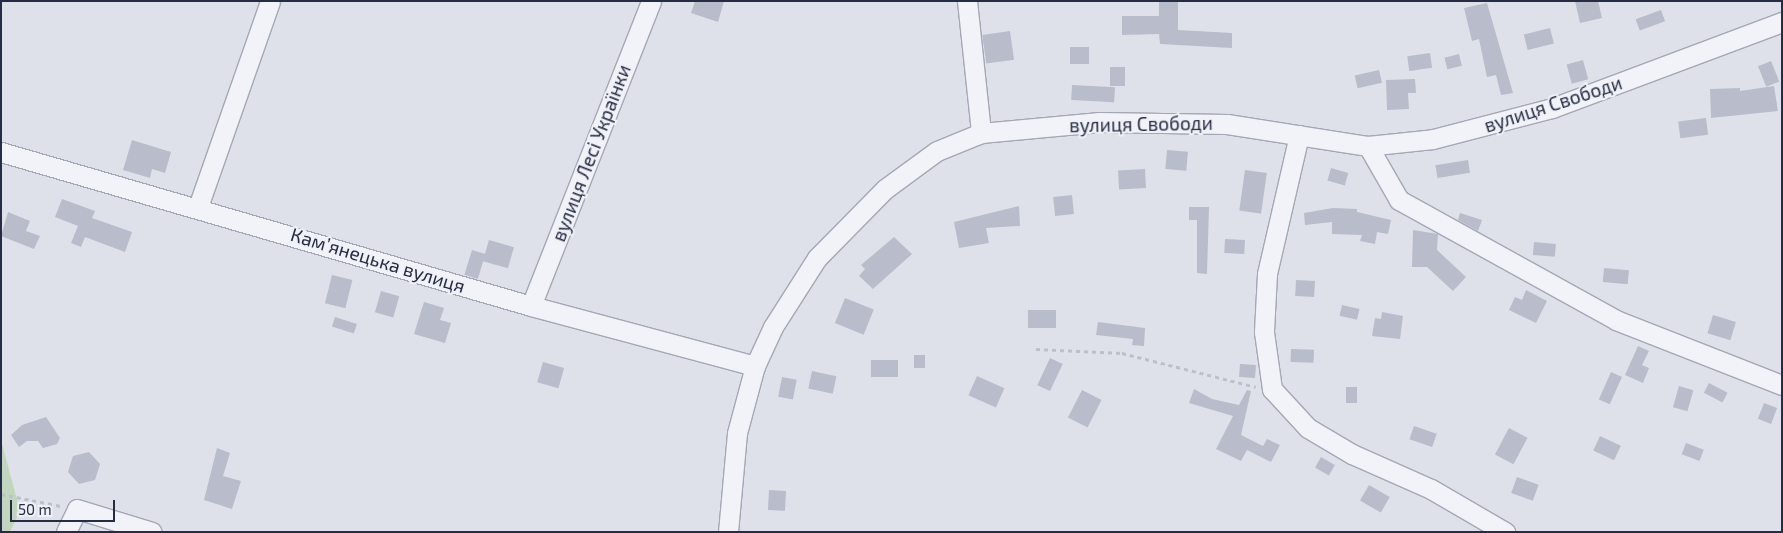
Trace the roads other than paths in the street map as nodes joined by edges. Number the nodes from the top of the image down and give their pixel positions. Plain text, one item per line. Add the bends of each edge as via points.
1 (270, 1) edge
2 (651, 1) edge
3 (968, 1) edge
4 (1782, 22) edge
5 (981, 133) junction
6 (1299, 135) junction
7 (1368, 146) junction
8 (1, 152) edge
9 (198, 207) junction
10 (532, 306) junction
11 (755, 366) junction
12 (1782, 385) edge
13 (66, 532) edge
14 (152, 532) edge
15 (728, 532) edge
16 (1504, 532) edge

1 - 9 street
2 - 10 street, вулиця Лесі Українки
3 - 5 street
4 - 7 street, вулиця Свободи via 1552,108 1433,139
5 - 6 street, вулиця Свободи via 1099,122 1227,124
5 - 11 street, вулиця Свободи via 937,151 885,189 817,258 773,327
6 - 7 street, вулиця Свободи
6 - 16 street via 1267,274 1264,332 1272,389 1308,428 1352,454 1431,489
7 - 12 street via 1399,200 1616,320
8 - 9 street, Камʼянецька вулиця
9 - 10 street, Камʼянецька вулиця
10 - 11 street, Камʼянецька вулиця
11 - 15 street, вулиця Свободи via 737,433
13 - 14 street via 77,509

